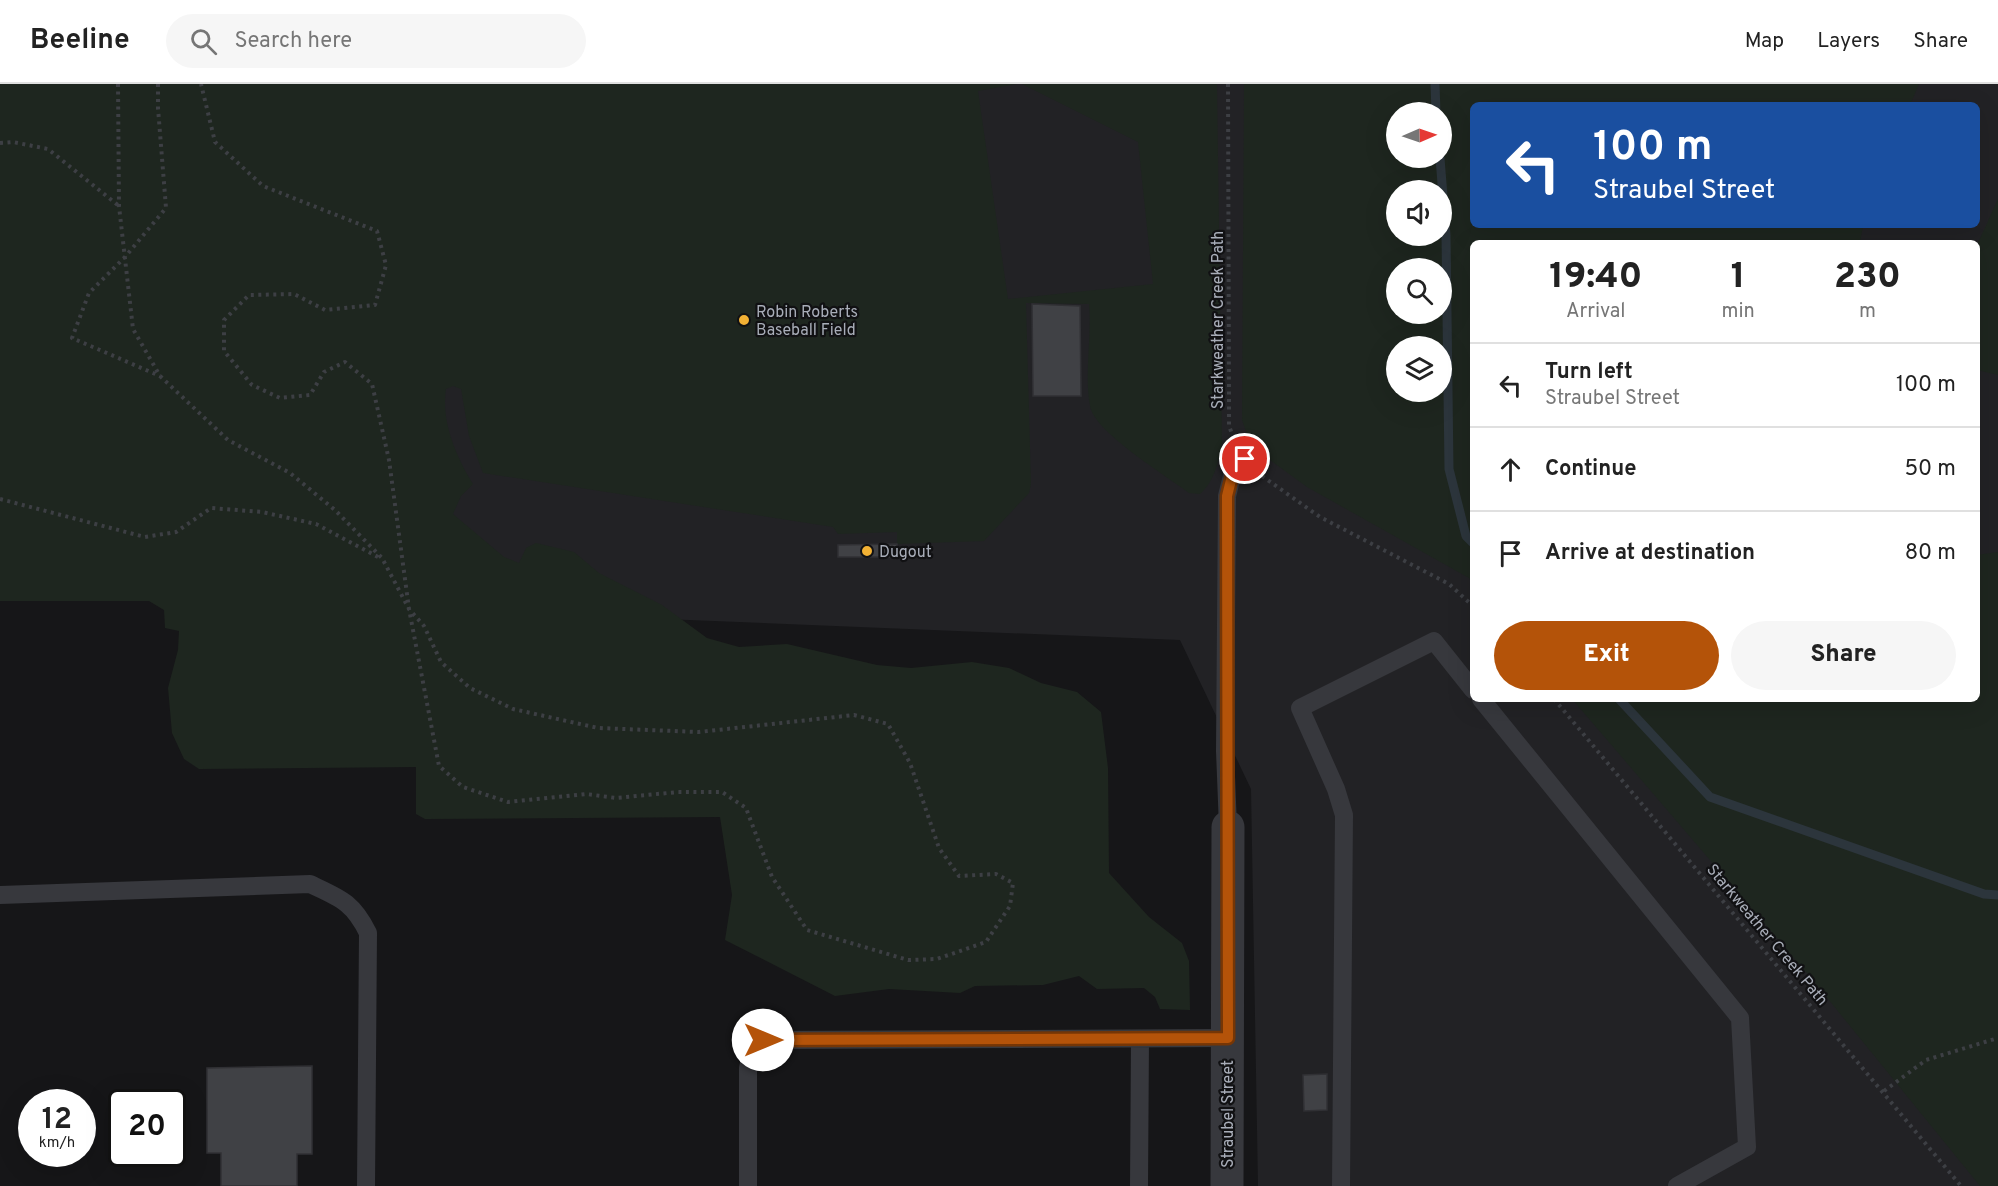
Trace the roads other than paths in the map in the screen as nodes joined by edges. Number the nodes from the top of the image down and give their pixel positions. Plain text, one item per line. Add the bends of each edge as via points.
1 (1245, 459) road end
2 (1470, 686) edge
3 (1482, 702) edge
4 (1228, 826) joint
5 (0, 895) edge
6 (1228, 1038) junction
7 (1140, 1039) junction
8 (366, 1186) edge
9 (748, 1186) edge
10 (1139, 1186) edge
11 (1227, 1186) edge
12 (1341, 1186) edge
13 (1677, 1186) edge

1 - 4 lane via 1234,468 1227,496
2 - 12 lane via 1434,641 1300,708 1344,815
3 - 13 lane via 1740,1018 1747,1147
4 - 6 street, Straubel Street
5 - 8 lane via 310,884 340,898 358,912 368,933
6 - 7 lane
6 - 11 street, Straubel Street
7 - 9 lane via 763,1040 751,1054 748,1068
7 - 10 lane

